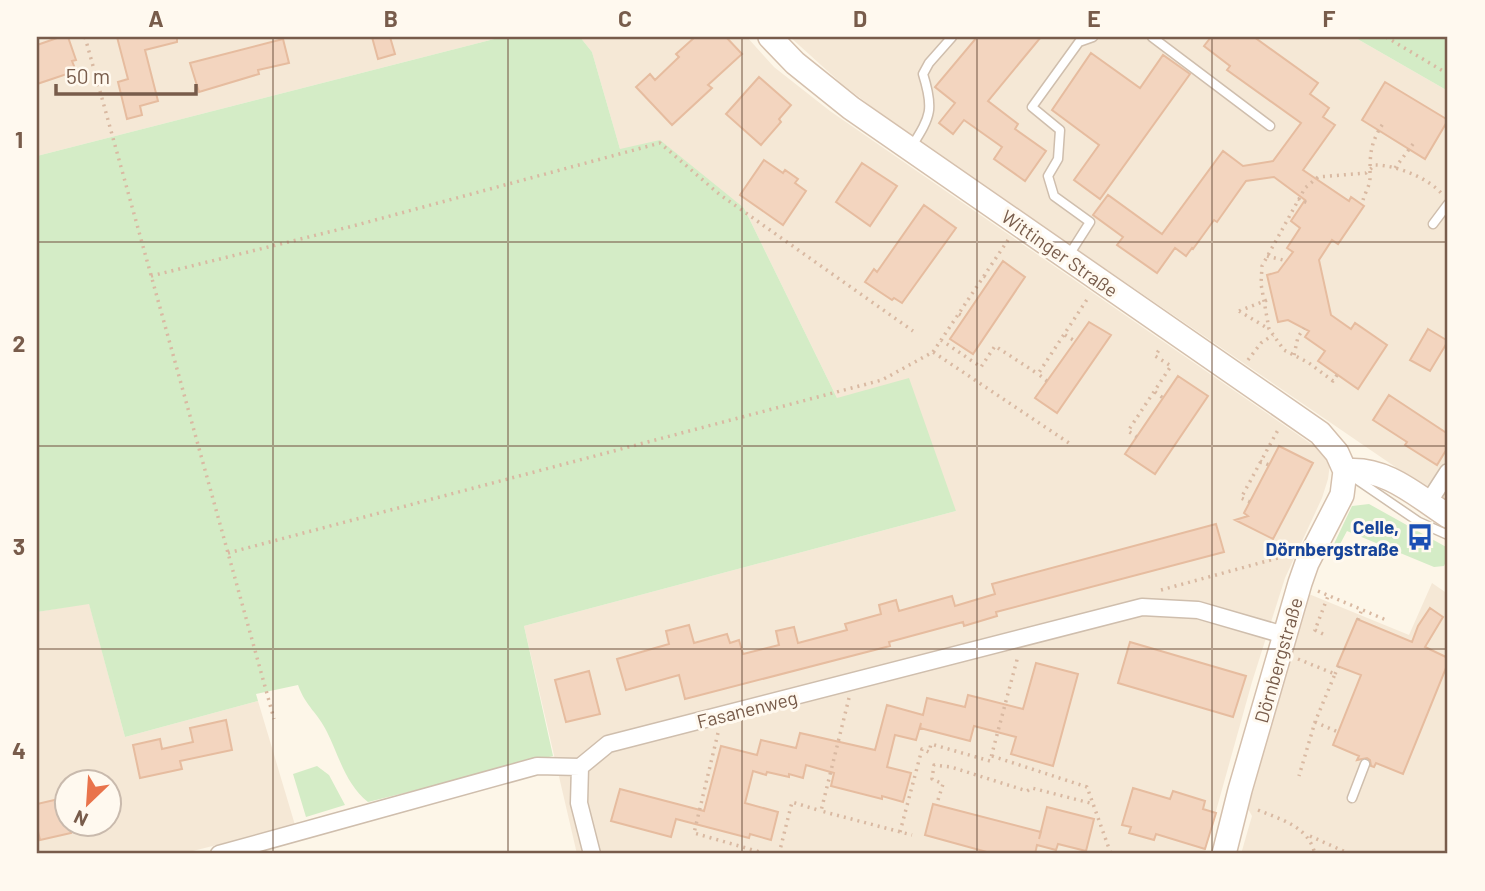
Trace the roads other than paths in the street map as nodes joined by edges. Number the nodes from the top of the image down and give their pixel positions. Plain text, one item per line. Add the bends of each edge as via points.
1 (770, 37) edge
2 (952, 37) edge
3 (1093, 37) edge
4 (1152, 37) edge
5 (1270, 126) dead end
6 (910, 149) junction
7 (1448, 203) edge
8 (1433, 224) dead end
9 (1067, 258) junction
10 (1345, 471) junction
11 (1448, 472) edge
12 (1428, 503) junction
13 (1448, 516) edge
14 (1448, 535) edge
15 (1282, 643) junction
16 (1365, 764) dead end
17 (580, 767) junction
18 (1352, 798) dead end
19 (219, 854) edge
20 (592, 854) edge
21 (1224, 854) edge

1 - 6 main road, Wittinger Straße via 795,63
2 - 6 lane via 923,74 929,92 929,118
3 - 9 lane via 1079,42 1032,107 1060,130 1058,159 1048,176 1054,196 1090,222
4 - 5 lane
6 - 9 main road, Wittinger Straße
7 - 8 lane
9 - 10 main road, Wittinger Straße via 1320,433
10 - 12 main road via 1359,469 1386,476
10 - 14 lane, Wittinger Straße via 1419,522
10 - 15 main road, Dörnbergstraße via 1342,495 1304,573
11 - 12 street
12 - 13 main road
15 - 17 street, Fasanenweg via 1198,610 1142,607 608,744
15 - 21 main road, Dörnbergstraße
16 - 18 lane
17 - 19 street via 537,766
17 - 20 street via 579,803

